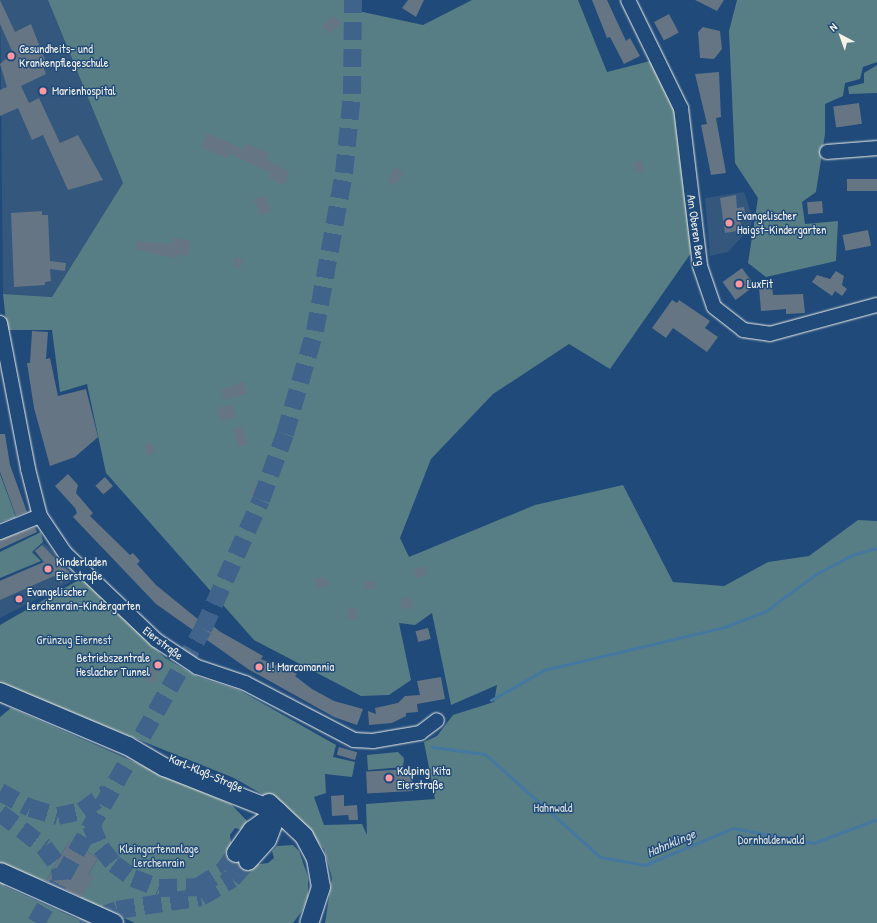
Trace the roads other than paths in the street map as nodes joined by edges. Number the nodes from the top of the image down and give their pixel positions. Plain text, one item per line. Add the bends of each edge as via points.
1 (628, 0) edge
2 (877, 148) edge
3 (826, 152) dead end
4 (871, 306) edge
5 (0, 324) edge
6 (40, 516) junction
7 (0, 532) edge
8 (0, 692) edge
9 (438, 720) dead end
10 (128, 746) junction
11 (240, 799) junction
12 (278, 812) junction
13 (260, 835) junction
14 (304, 836) junction
15 (242, 857) tunnel mouth
16 (0, 872) edge
17 (114, 923) edge
18 (309, 923) edge

1 - 4 street, Am Oberen Berg via 681,108 700,266 714,307 743,330 770,334
2 - 3 street
5 - 6 street, Eierstraße
6 - 7 street
6 - 9 street, Eierstraße via 57,543 97,586 156,640 197,667 245,683 354,740 373,741 420,733
8 - 10 main road, Karl-Kloß-Straße
10 - 11 main road, Karl-Kloß-Straße via 152,761
10 - 12 main road, Karl-Kloß-Straße via 156,752 230,782 264,798
11 - 12 main road, Karl-Kloß-Straße
11 - 13 main road via 250,810
12 - 13 main road
12 - 14 main road, Karl-Kloß-Straße
13 - 14 main road
13 - 15 main road
14 - 18 main road, Karl-Kloß-Straße via 320,873 318,900
16 - 17 main road

